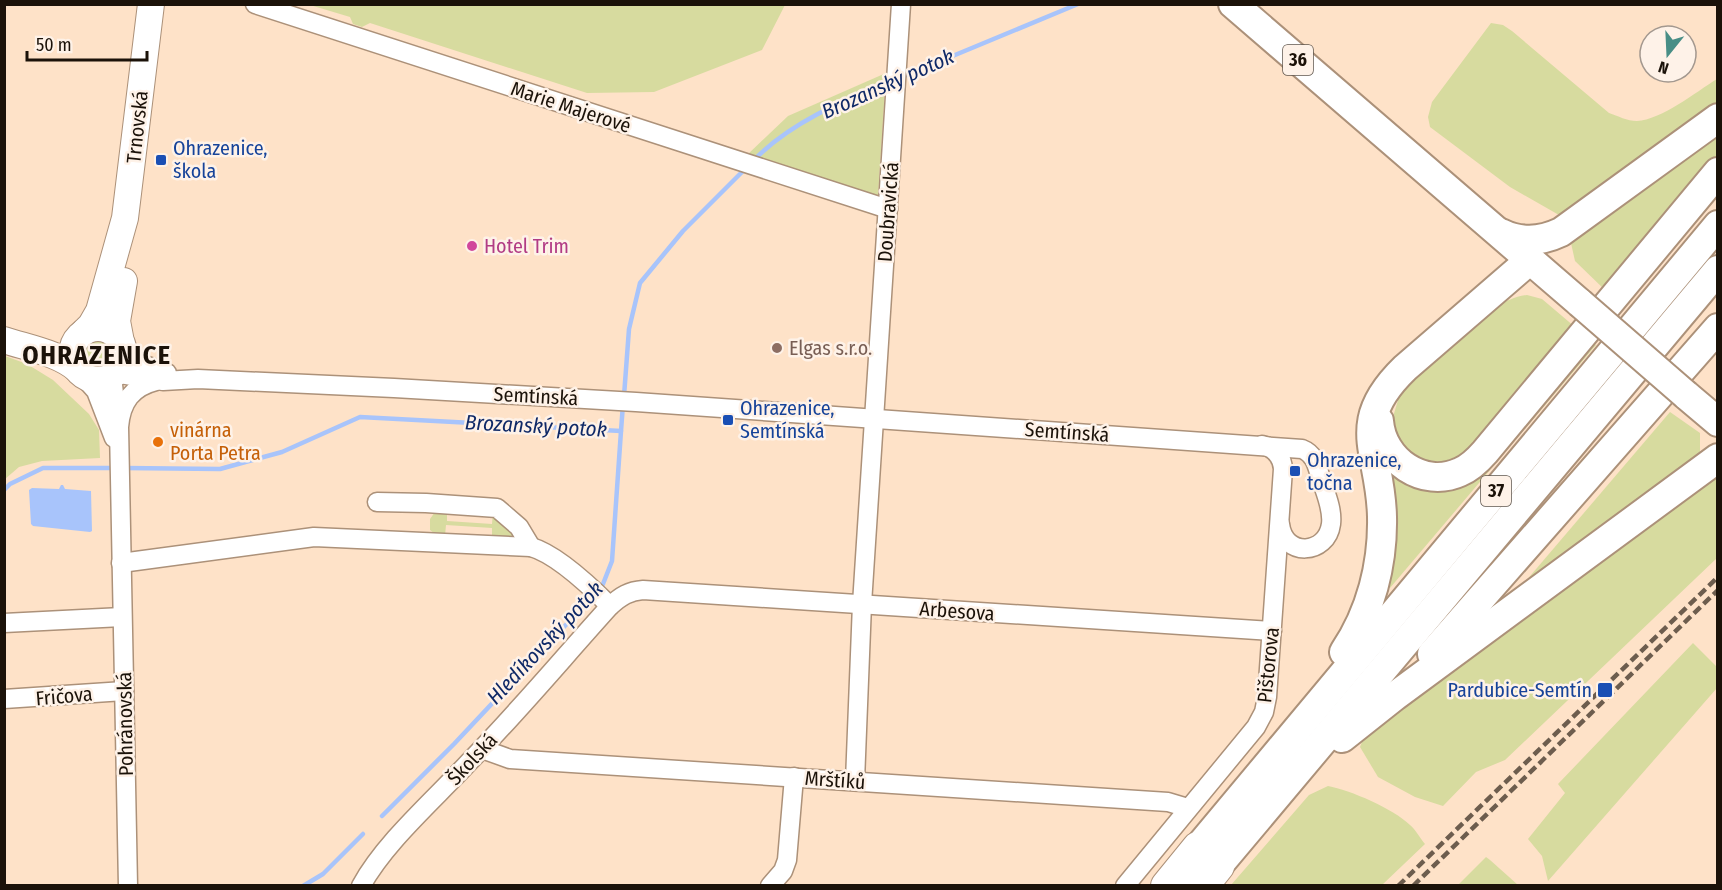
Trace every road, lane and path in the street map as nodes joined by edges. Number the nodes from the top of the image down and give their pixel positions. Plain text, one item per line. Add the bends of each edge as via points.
1 (151, 4) edge
2 (255, 4) edge
3 (901, 4) edge
4 (1233, 4) edge
5 (1718, 118) edge
6 (1718, 172) edge
7 (131, 178) junction
8 (888, 209) junction
9 (1718, 225) edge
10 (1490, 226) junction
11 (1530, 260) junction
12 (1718, 270) edge
13 (1495, 290) junction
14 (1718, 328) edge
15 (83, 332) junction
16 (4, 338) edge
17 (122, 345) junction
18 (80, 372) junction
19 (113, 374) junction
20 (198, 379) junction
21 (158, 380) junction
22 (1386, 390) junction
23 (874, 420) junction
24 (1718, 422) edge
25 (1261, 445) junction
26 (118, 448) junction
27 (1718, 458) edge
28 (377, 502) dead end
29 (1280, 524) junction
30 (531, 547) junction
31 (121, 563) junction
32 (643, 590) joint
33 (607, 603) junction
34 (862, 604) junction
35 (122, 617) junction
36 (4, 623) edge
37 (1272, 632) junction
38 (124, 691) junction
39 (1395, 696) junction
40 (4, 699) edge
41 (482, 749) junction
42 (1285, 766) junction
43 (794, 777) junction
44 (855, 781) junction
45 (1188, 808) junction
46 (1206, 866) edge
47 (128, 885) edge
48 (361, 885) edge
49 (770, 885) edge
50 (1125, 885) edge
51 (1167, 885) edge

1 - 7 street, Trnovská
2 - 8 street, Marie Majerové
3 - 8 street, Doubravická
4 - 10 main road, 36
5 - 10 main road via 1561,232 1541,239 1524,239
6 - 22 main road via 1471,466 1436,477 1409,470 1398,461 1386,445 1379,425
7 - 15 street, Trnovská via 125,219 103,299 95,320
7 - 17 street, Trnovská via 129,259 117,315
8 - 23 street, Doubravická
9 - 42 main road, 37
10 - 11 main road, 36
10 - 13 main road via 1502,258
11 - 13 main road
11 - 24 main road, 36, bridge
12 - 42 main road, 37
13 - 22 main road
14 - 39 main road
15 - 16 street via 70,338 47,340
15 - 17 street via 108,330
15 - 18 street via 72,349
16 - 18 street via 54,357
17 - 19 street via 122,363
17 - 20 street, Semtínská via 144,365
18 - 19 street via 96,380
18 - 26 street, Pohránovská via 103,404
19 - 21 street, Semtínská
19 - 26 street, Pohránovská
20 - 21 street, Semtínská
20 - 23 street, Semtínská via 636,402
21 - 26 street, Pohránovská via 135,390 126,400
22 - 42 main road via 1374,411 1371,427 1382,514 1380,553 1371,596 1364,618
23 - 25 street, Semtínská
23 - 34 street
25 - 29 street, Pištorova via 1277,452 1283,464
25 - 29 street, Semtínská via 1296,448 1312,455 1330,509 1327,535 1310,547 1288,544
26 - 31 street, Pohránovská
27 - 39 main road
28 - 30 street via 497,508 519,527
29 - 37 street, Pištorova
30 - 31 street via 314,537
30 - 33 street via 548,555
31 - 35 street, Pohránovská
32 - 33 street, Školská
32 - 34 street, Arbesova
33 - 41 street, Školská
34 - 37 street, Arbesova
34 - 44 street
35 - 36 street
35 - 38 street, Pohránovská
37 - 45 street, Pištorova via 1267,697 1261,719
38 - 40 street, Fričova
38 - 47 street, Pohránovská
39 - 42 main road
41 - 43 street, Mrštíků via 510,759
41 - 48 street, Školská via 391,845
42 - 46 main road, 37
43 - 44 street, Mrštíků
43 - 49 street via 787,860
44 - 45 street, Mrštíků via 1168,802
45 - 50 street, Pištorova
46 - 51 highway, 37

